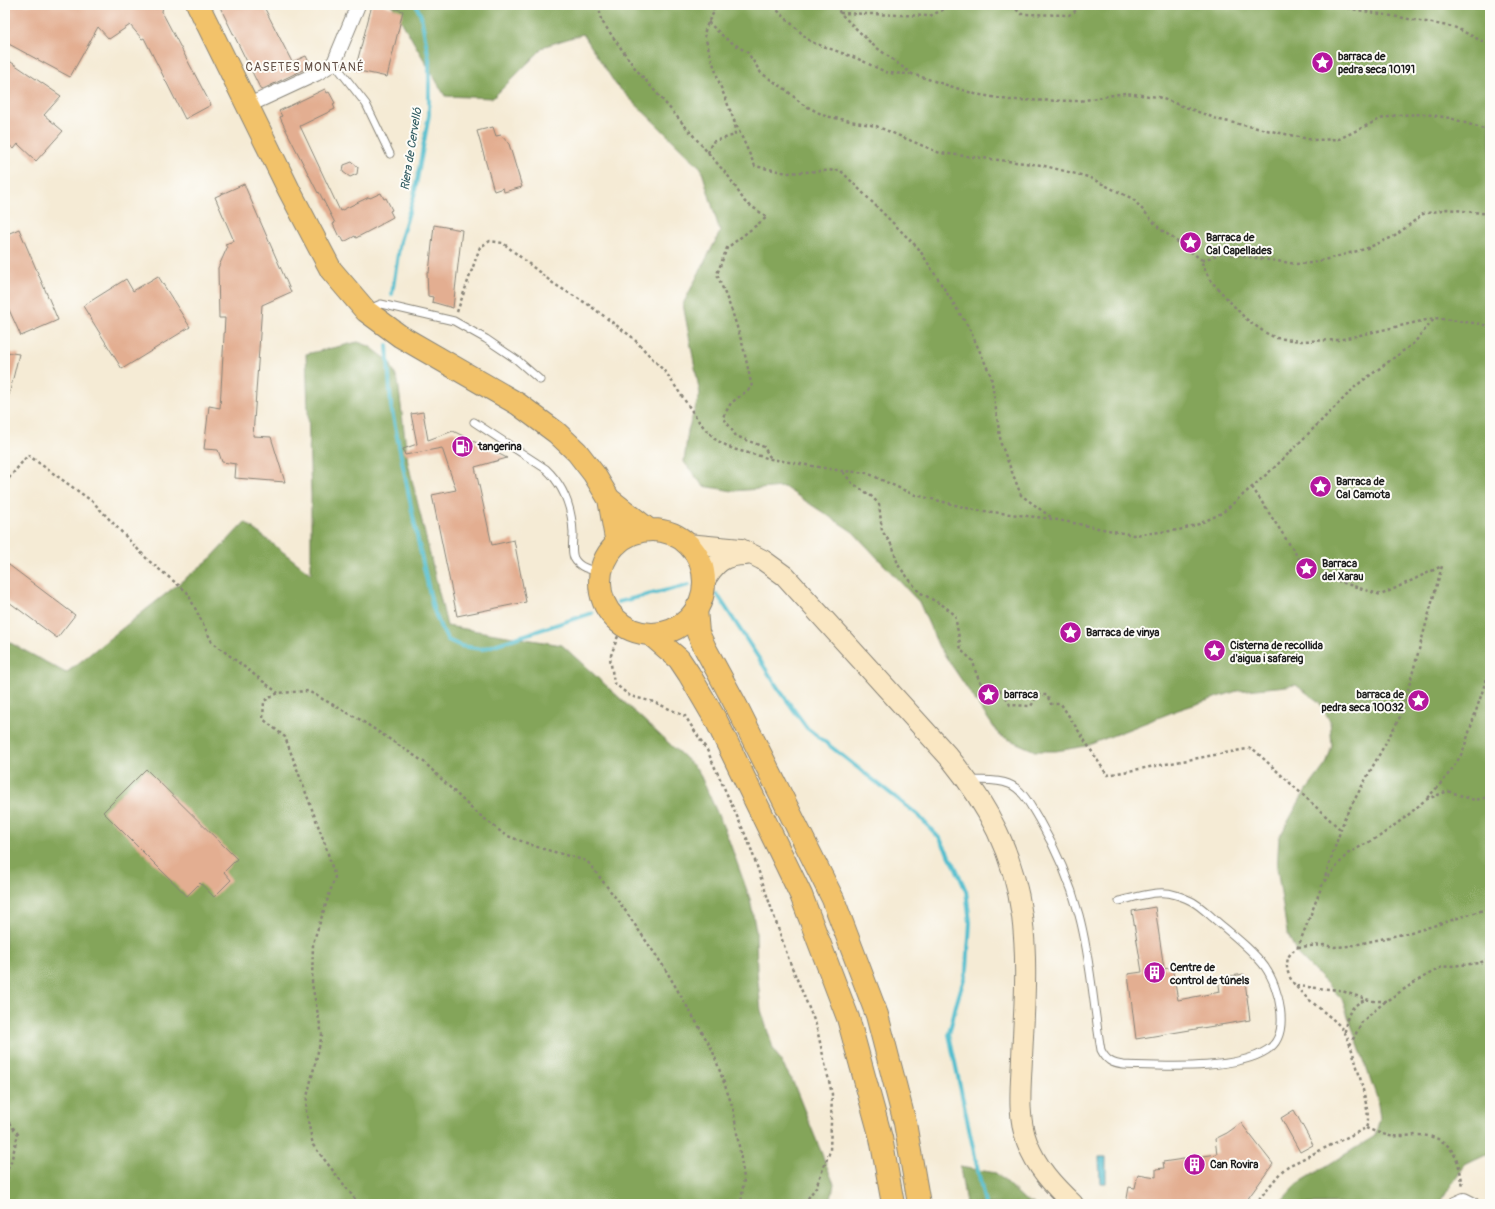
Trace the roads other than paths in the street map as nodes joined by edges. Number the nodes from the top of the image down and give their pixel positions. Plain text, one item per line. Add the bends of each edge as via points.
1 (198, 5) edge
2 (358, 5) edge
3 (334, 63) junction
4 (246, 106) junction
5 (390, 154) dead end
6 (366, 310) junction
7 (540, 380) dead end
8 (474, 422) dead end
9 (609, 499) junction
10 (649, 530) junction
11 (617, 544) junction
12 (686, 544) junction
13 (754, 556) junction
14 (601, 572) junction
15 (704, 582) junction
16 (696, 609) junction
17 (650, 634) junction
18 (968, 780) junction
19 (1119, 901) dead end
20 (893, 1204) edge
21 (919, 1204) edge
22 (1073, 1204) edge

1 - 4 main road
2 - 3 street
3 - 4 street
3 - 5 lane via 366,104
4 - 6 main road via 331,270
6 - 7 lane via 381,304 454,321 517,360
6 - 9 main road via 400,336 540,419 577,452
8 - 14 lane via 556,479 571,512 572,551 575,560 582,566
9 - 10 main road
9 - 11 main road
10 - 11 main road via 626,536
10 - 12 main road via 663,531 676,536
11 - 14 main road via 606,557
12 - 13 street via 741,549
12 - 15 main road via 699,562
13 - 15 street via 739,555 722,560 715,565
13 - 18 street via 772,566 798,591
14 - 17 main road via 600,588 604,602 612,615 622,625 636,632
15 - 16 main road
16 - 17 main road via 676,628 664,633
16 - 21 main road via 698,632 704,648 738,709 833,899 877,1015 905,1123
17 - 20 main road via 679,659 717,722 801,895 848,1018 881,1138
18 - 19 lane via 996,781 1017,788 1052,843 1073,892 1080,916 1101,1050 1109,1061 1124,1066 1210,1065 1244,1059 1272,1047 1281,1027 1281,1010 1266,969 1247,948 1194,902 1175,894 1159,893
18 - 22 street via 994,822 1003,844 1013,871 1022,916 1025,969 1020,1101 1026,1141 1037,1164

